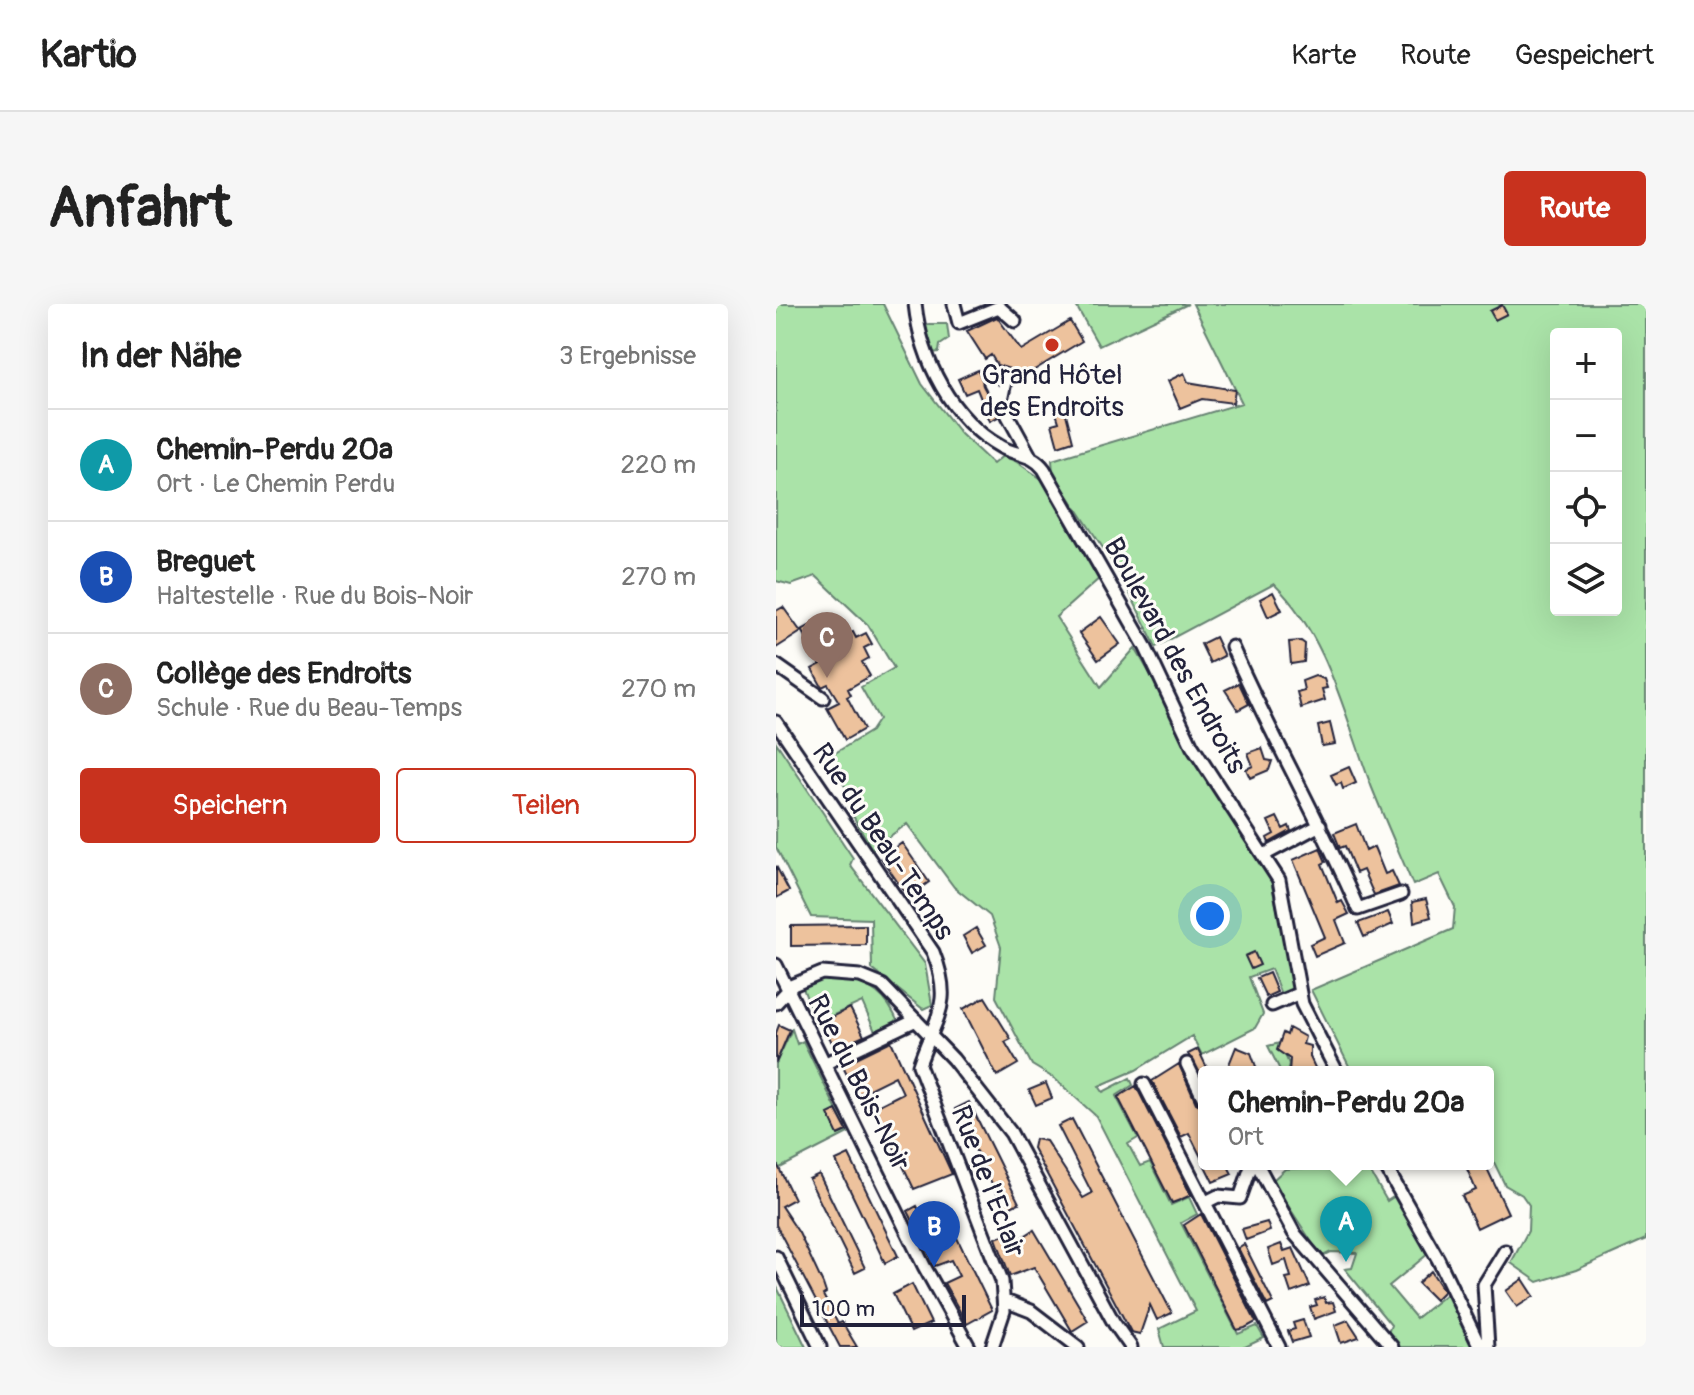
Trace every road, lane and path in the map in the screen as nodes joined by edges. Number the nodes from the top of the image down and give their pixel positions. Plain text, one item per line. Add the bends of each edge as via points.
1 (915, 304) edge
2 (954, 304) edge
3 (1015, 321) dead end
4 (1001, 401) dead end
5 (1030, 456) junction
6 (1232, 647) dead end
7 (776, 665) edge
8 (823, 698) dead end
9 (776, 722) edge
10 (1320, 825) junction
11 (1264, 855) junction
12 (1401, 894) dead end
13 (776, 965) edge
14 (787, 991) junction
15 (1300, 993) junction
16 (776, 1003) edge
17 (1272, 1005) dead end
18 (916, 1020) junction
19 (929, 1035) junction
20 (826, 1063) junction
21 (1187, 1064) dead end
22 (1334, 1066) edge
23 (1144, 1084) dead end
24 (1198, 1087) edge
25 (1252, 1170) edge
26 (1257, 1170) edge
27 (1387, 1170) edge
28 (1206, 1202) junction
29 (1505, 1251) dead end
30 (776, 1257) edge
31 (1005, 1301) junction
32 (820, 1347) edge
33 (969, 1347) edge
34 (992, 1347) edge
35 (1078, 1347) edge
36 (1131, 1347) edge
37 (1279, 1347) edge
38 (1392, 1347) edge
39 (1480, 1347) edge
40 (1488, 1347) edge

1 - 5 street, Boulevard des Endroits via 927,356 949,398 993,441
2 - 3 street via 959,323 999,307
4 - 5 street
5 - 11 street, Boulevard des Endroits via 1044,469 1145,646 1192,746
6 - 10 street via 1263,719
7 - 8 street
9 - 19 street, Rue du Beau-Temps via 933,952 944,991 940,1018
10 - 11 street
10 - 12 street via 1358,909
11 - 15 street, Boulevard des Endroits via 1279,880
13 - 14 street, Rue du Bois-Noir
14 - 16 street
14 - 18 street via 822,973 860,976 882,985
14 - 20 street, Rue du Bois-Noir
15 - 17 street
15 - 22 street, Boulevard des Endroits
18 - 19 street
18 - 20 street
19 - 31 street, Rue de l'Eclair via 919,1065 1002,1281
19 - 36 street via 1011,1133
20 - 33 street, Rue du Bois-Noir
21 - 24 street
23 - 28 street
25 - 28 street via 1240,1198 1218,1196
26 - 38 street via 1294,1233
27 - 39 street
28 - 37 street
29 - 40 street via 1484,1285
30 - 32 street
31 - 34 street, Rue de l'Eclair
31 - 35 street via 1031,1311

